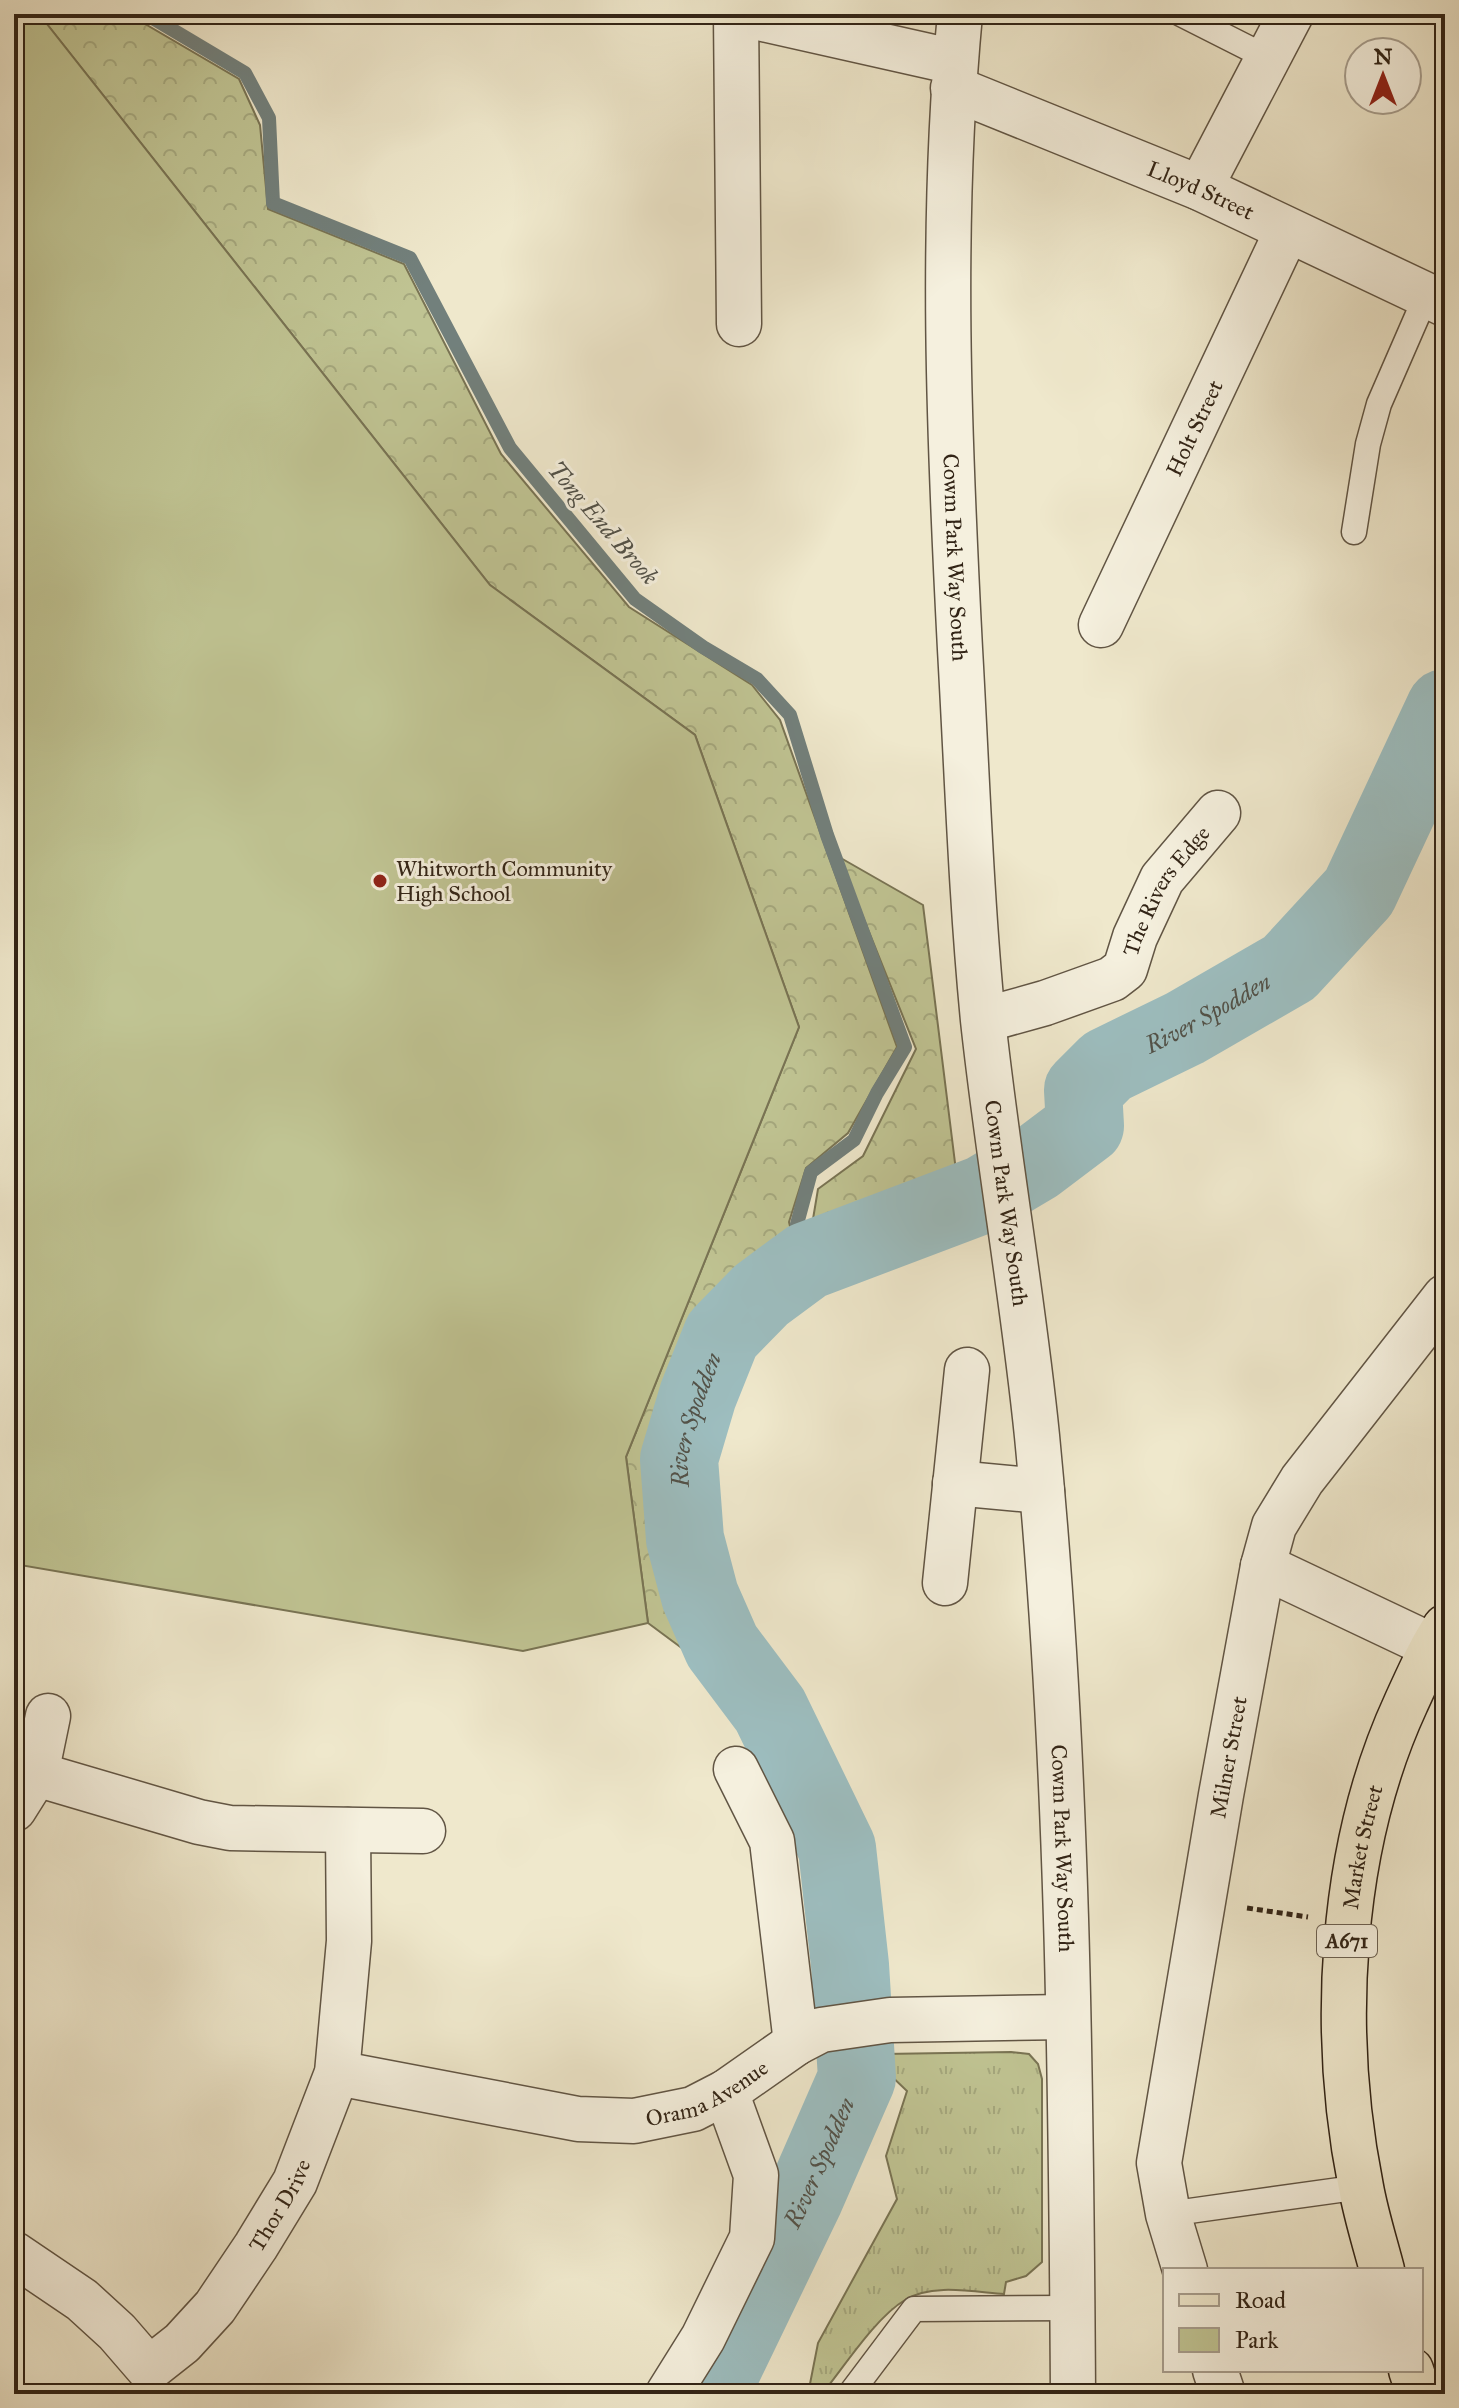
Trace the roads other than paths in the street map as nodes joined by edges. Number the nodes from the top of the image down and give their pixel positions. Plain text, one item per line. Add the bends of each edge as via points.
1 (738, 14) edge
2 (960, 14) edge
3 (1181, 14) edge
4 (1291, 14) edge
5 (1268, 58) junction
6 (954, 75) junction
7 (1200, 188) junction
8 (1287, 231) junction
9 (1436, 300) edge
10 (739, 324) dead end
11 (1354, 532) dead end
12 (1101, 625) dead end
13 (1218, 813) dead end
14 (984, 1020) junction
15 (1445, 1297) edge
16 (967, 1370) dead end
17 (955, 1483) junction
18 (1042, 1491) junction
19 (1263, 1566) junction
20 (945, 1583) dead end
21 (1441, 1634) edge
22 (48, 1716) dead end
23 (736, 1769) dead end
24 (25, 1792) edge
25 (348, 1830) junction
26 (423, 1831) dead end
27 (1067, 2017) junction
28 (808, 2037) junction
29 (337, 2073) junction
30 (726, 2092) junction
31 (1361, 2187) junction
32 (1168, 2214) junction
33 (14, 2254) edge
34 (1184, 2268) edge
35 (1381, 2268) edge
36 (1072, 2308) junction
37 (1216, 2372) edge
38 (1412, 2372) edge
39 (160, 2381) edge
40 (668, 2394) edge
41 (850, 2394) edge
42 (1073, 2394) edge
43 (1223, 2394) edge
44 (1419, 2394) edge

1 - 6 street, Lloyd Street
1 - 10 street
2 - 6 street, Cowm Park Way South
3 - 5 lane
4 - 5 street
5 - 7 street
6 - 7 street, Lloyd Street
6 - 14 street, Cowm Park Way South via 947,291 950,468
7 - 8 street, Lloyd Street
8 - 9 street, Lloyd Street
8 - 12 street, Holt Street
9 - 11 lane via 1379,404
13 - 14 street, The Rivers Edge via 1162,879 1125,969 1112,979
14 - 18 street, Cowm Park Way South
15 - 19 street, Milner Street via 1302,1480 1274,1526
16 - 17 street
17 - 18 street
17 - 20 street
18 - 27 street, Cowm Park Way South via 1064,1848
19 - 21 street
19 - 32 street, Milner Street via 1159,2163
21 - 31 main road, Market Street / A671 via 1390,1738 1360,1838 1344,1990 1348,2091
22 - 24 street
23 - 28 street via 772,1841
24 - 25 street via 230,1828
25 - 26 street
25 - 29 street, Thor Drive via 349,1941
27 - 28 street, Orama Avenue via 890,2020
27 - 36 street, Cowm Park Way South
28 - 30 street, Orama Avenue
29 - 30 street, Orama Avenue via 578,2119 634,2121 693,2109
29 - 39 street, Thor Drive via 295,2182
30 - 40 street via 756,2175 752,2238 703,2338
31 - 32 lane
31 - 35 main road, Market Street / A671
32 - 34 street, Milner Street
33 - 39 street, Thor Drive via 82,2300
36 - 41 lane via 914,2309
36 - 42 street, Cowm Park Way South
37 - 43 street
38 - 44 main road

